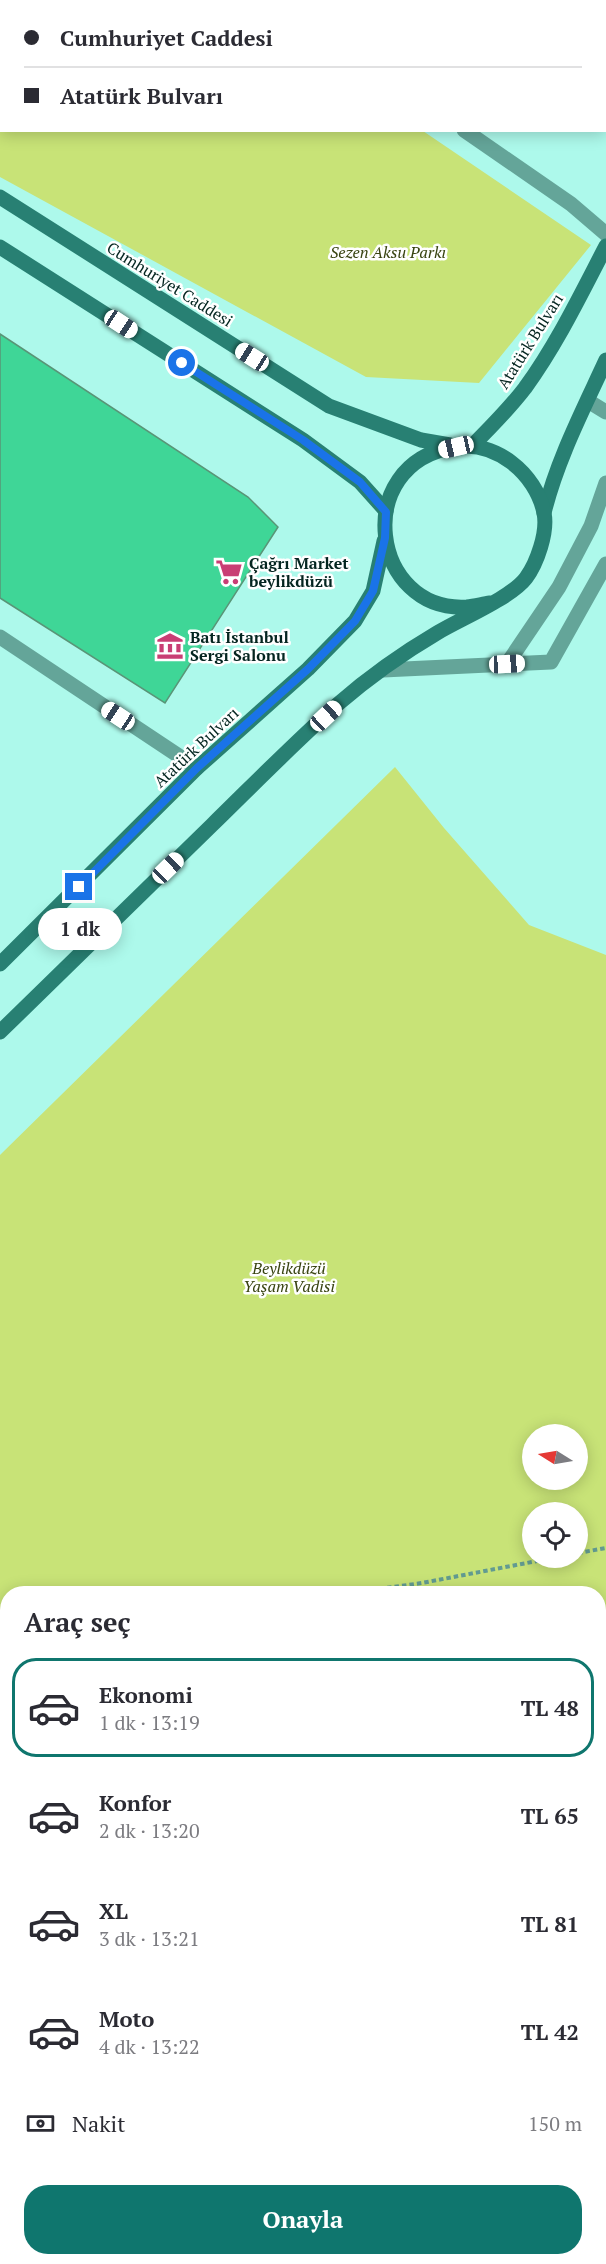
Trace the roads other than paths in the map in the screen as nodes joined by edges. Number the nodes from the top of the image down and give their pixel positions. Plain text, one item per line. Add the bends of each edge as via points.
1 (467, 132) edge
2 (0, 197) edge
3 (606, 234) edge
4 (606, 246) edge
5 (0, 247) edge
6 (606, 360) edge
7 (588, 401) junction
8 (606, 412) edge
9 (472, 446) junction
10 (456, 447) junction
11 (606, 483) edge
12 (386, 512) junction
13 (544, 513) junction
14 (385, 538) junction
15 (606, 564) edge
16 (490, 603) junction
17 (0, 637) edge
18 (507, 664) junction
19 (383, 670) junction
20 (197, 768) junction
21 (0, 964) edge
22 (0, 1032) edge

1 - 3 street via 572,204
2 - 10 main road, Cumhuriyet Caddesi via 329,406 421,440
4 - 9 main road, Atatürk Bulvarı via 527,385
5 - 12 main road via 303,440 360,482
6 - 7 main road
7 - 8 street
7 - 13 main road via 551,486
9 - 10 main road
9 - 13 main road via 511,461 528,478
10 - 12 main road via 436,451 418,461 391,493
11 - 18 street via 591,526 559,587
12 - 14 main road
13 - 16 main road via 536,564 523,582
14 - 16 main road via 388,552 403,578 426,597 465,607
14 - 20 main road, Atatürk Bulvarı via 373,591 355,621 308,669
15 - 18 street via 551,662
16 - 19 main road
17 - 20 street
18 - 19 street
19 - 22 main road via 340,703 286,754
20 - 21 main road, Atatürk Bulvarı

